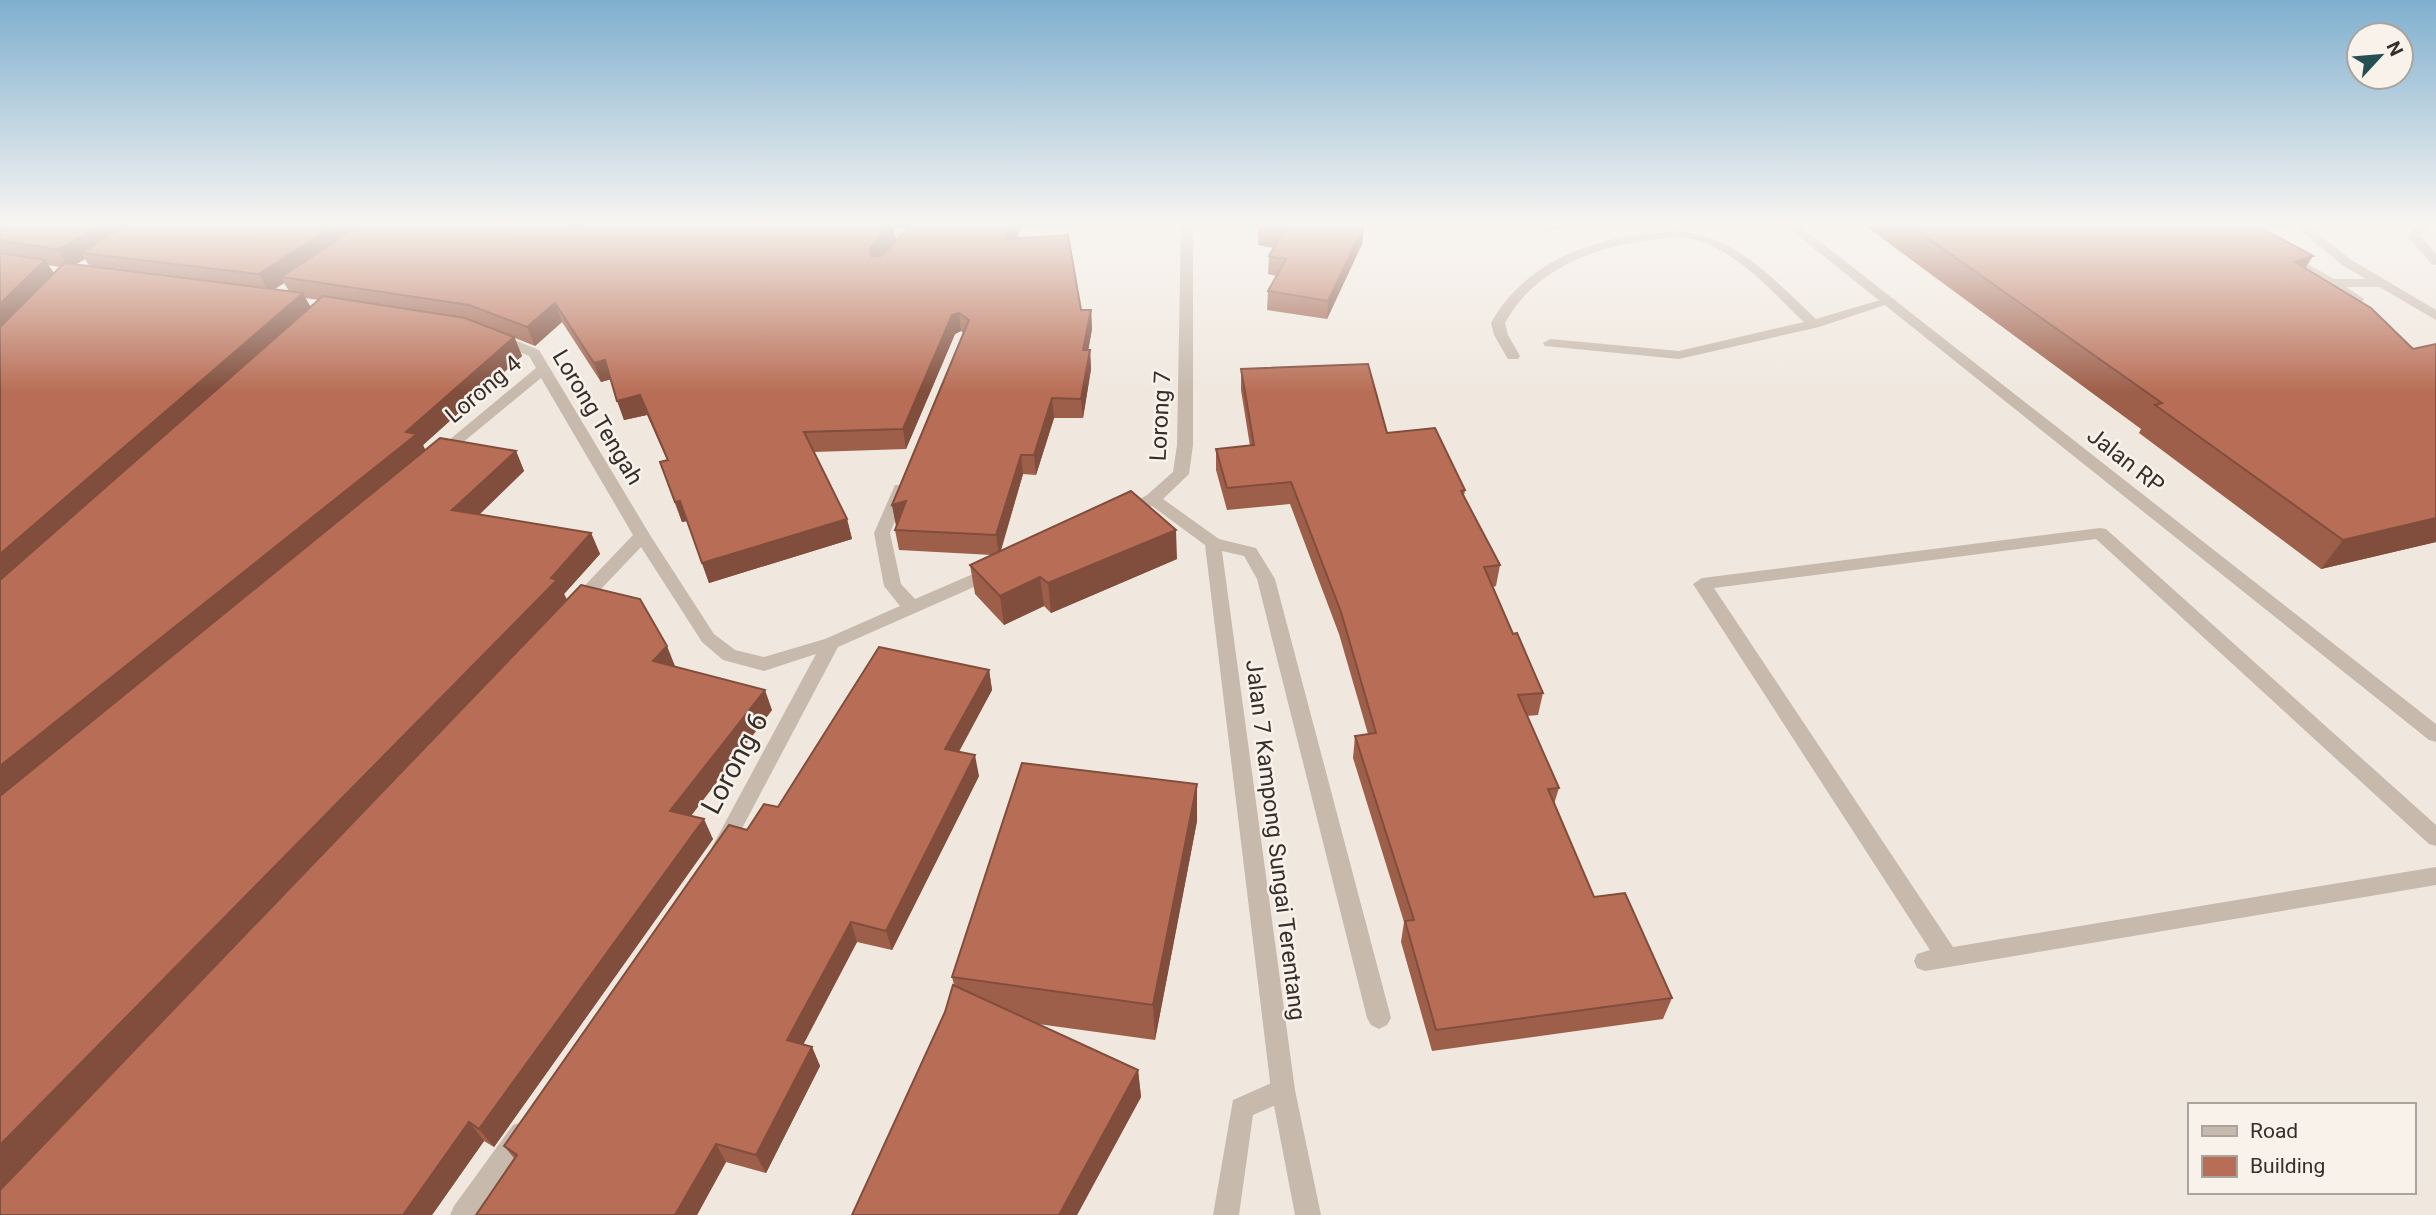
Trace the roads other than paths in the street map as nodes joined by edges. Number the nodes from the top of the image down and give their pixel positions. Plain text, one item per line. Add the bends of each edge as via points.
1 (1186, 279) edge
2 (1541, 279) edge
3 (1761, 279) edge
4 (1861, 279) edge
5 (2324, 279) edge
6 (2371, 279) edge
7 (2331, 283) junction
8 (2378, 283) junction
9 (2357, 299) edge
10 (1890, 301) junction
11 (2436, 316) edge
12 (1814, 324) junction
13 (477, 330) edge
14 (1550, 343) dead end
15 (1513, 356) dead end
16 (542, 370) junction
17 (425, 467) edge
18 (907, 472) edge
19 (1153, 499) junction
20 (1111, 518) edge
21 (642, 536) junction
22 (1213, 543) junction
23 (1012, 564) edge
24 (913, 608) junction
25 (566, 617) edge
26 (831, 643) junction
27 (2436, 735) edge
28 (2436, 838) edge
29 (711, 863) edge
30 (2436, 876) edge
31 (1947, 957) junction
32 (1925, 961) dead end
33 (1379, 1018) dead end
34 (1283, 1090) junction
35 (532, 1120) edge
36 (463, 1215) edge
37 (1226, 1215) edge
38 (1308, 1215) edge

1 - 19 street, Lorong 7 via 1181,474
2 - 15 street via 1515,297 1498,323
3 - 12 street
4 - 10 street, Jalan RP
5 - 7 street
6 - 8 street
7 - 8 street
7 - 9 street
8 - 11 street
10 - 12 street
10 - 27 street, Jalan RP
12 - 14 street via 1679,355
13 - 16 street, Lorong Tengah via 534,353
16 - 17 street, Lorong 4
16 - 21 street, Lorong Tengah
18 - 24 street via 883,533 893,586
19 - 20 street, Lorong 7
19 - 22 street
21 - 25 street
21 - 26 street, Lorong Tengah via 708,638 729,655 764,664
22 - 33 street via 1250,552 1266,579
22 - 34 street, Jalan 7 Kampong Sungai Terentang
23 - 24 street
24 - 26 street
26 - 29 street, Lorong 6
28 - 31 street via 2100,533 1702,584
30 - 31 street
31 - 32 street
34 - 37 street via 1242,1108
34 - 38 street, Jalan 7 Kampong Sungai Terentang
35 - 36 street

